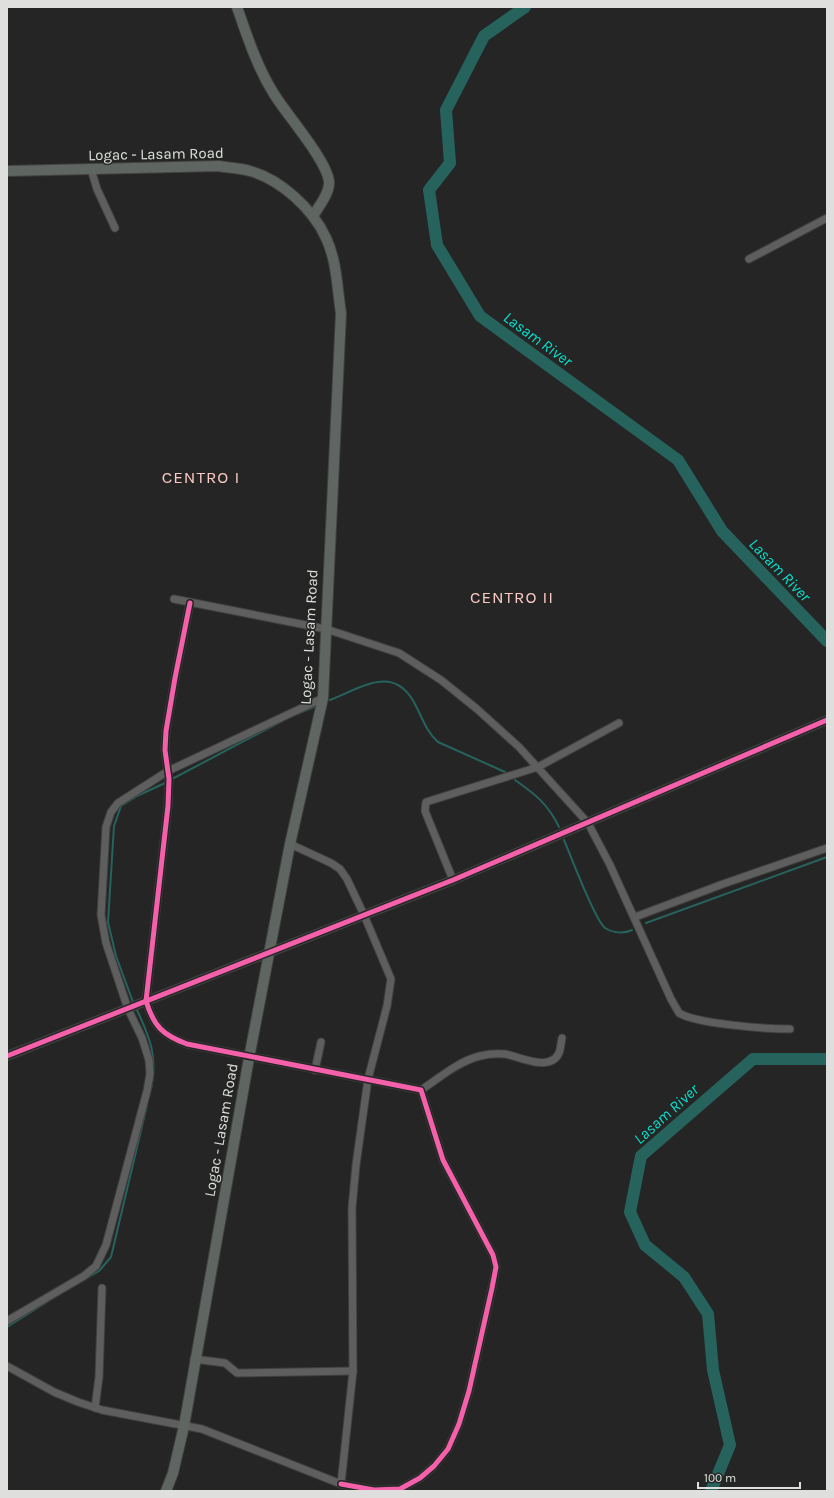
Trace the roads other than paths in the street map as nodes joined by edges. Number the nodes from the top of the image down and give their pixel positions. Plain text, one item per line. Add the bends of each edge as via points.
1 (237, 7) edge
2 (91, 169) junction
3 (7, 171) edge
4 (313, 216) junction
5 (827, 218) edge
6 (115, 228) dead end
7 (749, 259) dead end
8 (174, 599) dead end
9 (190, 603) junction
10 (326, 629) junction
11 (323, 698) junction
12 (827, 720) edge
13 (619, 723) dead end
14 (538, 768) junction
15 (168, 771) junction
16 (588, 823) junction
17 (290, 844) junction
18 (827, 848) edge
19 (453, 880) junction
20 (364, 915) junction
21 (635, 917) junction
22 (270, 952) junction
23 (146, 1001) junction
24 (128, 1009) junction
25 (790, 1029) dead end
26 (562, 1038) dead end
27 (321, 1042) dead end
28 (7, 1056) edge
29 (249, 1058) junction
30 (315, 1070) junction
31 (368, 1079) junction
32 (421, 1090) junction
33 (102, 1288) dead end
34 (7, 1321) edge
35 (194, 1359) junction
36 (7, 1366) edge
37 (353, 1371) junction
38 (95, 1408) junction
39 (184, 1426) junction
40 (341, 1484) junction
41 (400, 1490) edge
42 (166, 1491) edge

1 - 4 main road via 249,43 273,93 315,153 327,176 327,192
2 - 3 main road, Logac - Lasam Road
2 - 4 main road, Logac - Lasam Road via 219,166 250,170 269,178 295,197
2 - 6 street
4 - 10 main road, Logac - Lasam Road via 326,238 334,265 341,313
5 - 7 street
8 - 9 street
9 - 10 street
9 - 15 street via 166,731
10 - 11 main road, Logac - Lasam Road
10 - 14 street via 399,653 441,680 519,746
11 - 15 street
11 - 17 main road, Logac - Lasam Road
12 - 16 street
13 - 14 street
14 - 16 street
14 - 19 street via 426,802 425,811
15 - 23 street via 168,806
15 - 24 street via 118,803 111,812 106,827 101,915 106,943
16 - 19 street
16 - 21 street
17 - 20 street via 340,868
17 - 22 main road, Logac - Lasam Road
18 - 21 street
19 - 20 street
20 - 22 street
20 - 31 street via 391,979 387,1006
21 - 25 street via 679,1013 697,1019 755,1028
22 - 23 street
22 - 29 main road, Logac - Lasam Road
23 - 24 street
23 - 29 street via 158,1027 169,1037
24 - 28 street
24 - 34 street via 142,1038 149,1060 150,1074 103,1253 96,1266 84,1276
26 - 32 street via 559,1053 550,1060 535,1062 504,1054 478,1056
27 - 30 street
29 - 30 street
29 - 35 main road, Logac - Lasam Road
30 - 31 street
31 - 32 street
31 - 37 street via 360,1127 352,1208
32 - 41 street via 443,1160 493,1255 496,1267 479,1349 459,1424 448,1449 434,1466
33 - 38 street via 99,1377
35 - 37 street via 225,1363 237,1373
35 - 39 main road, Logac - Lasam Road
36 - 38 street via 54,1392
37 - 40 street
38 - 39 street
39 - 40 street via 202,1429
39 - 42 main road, Logac - Lasam Road
40 - 41 street via 374,1490

